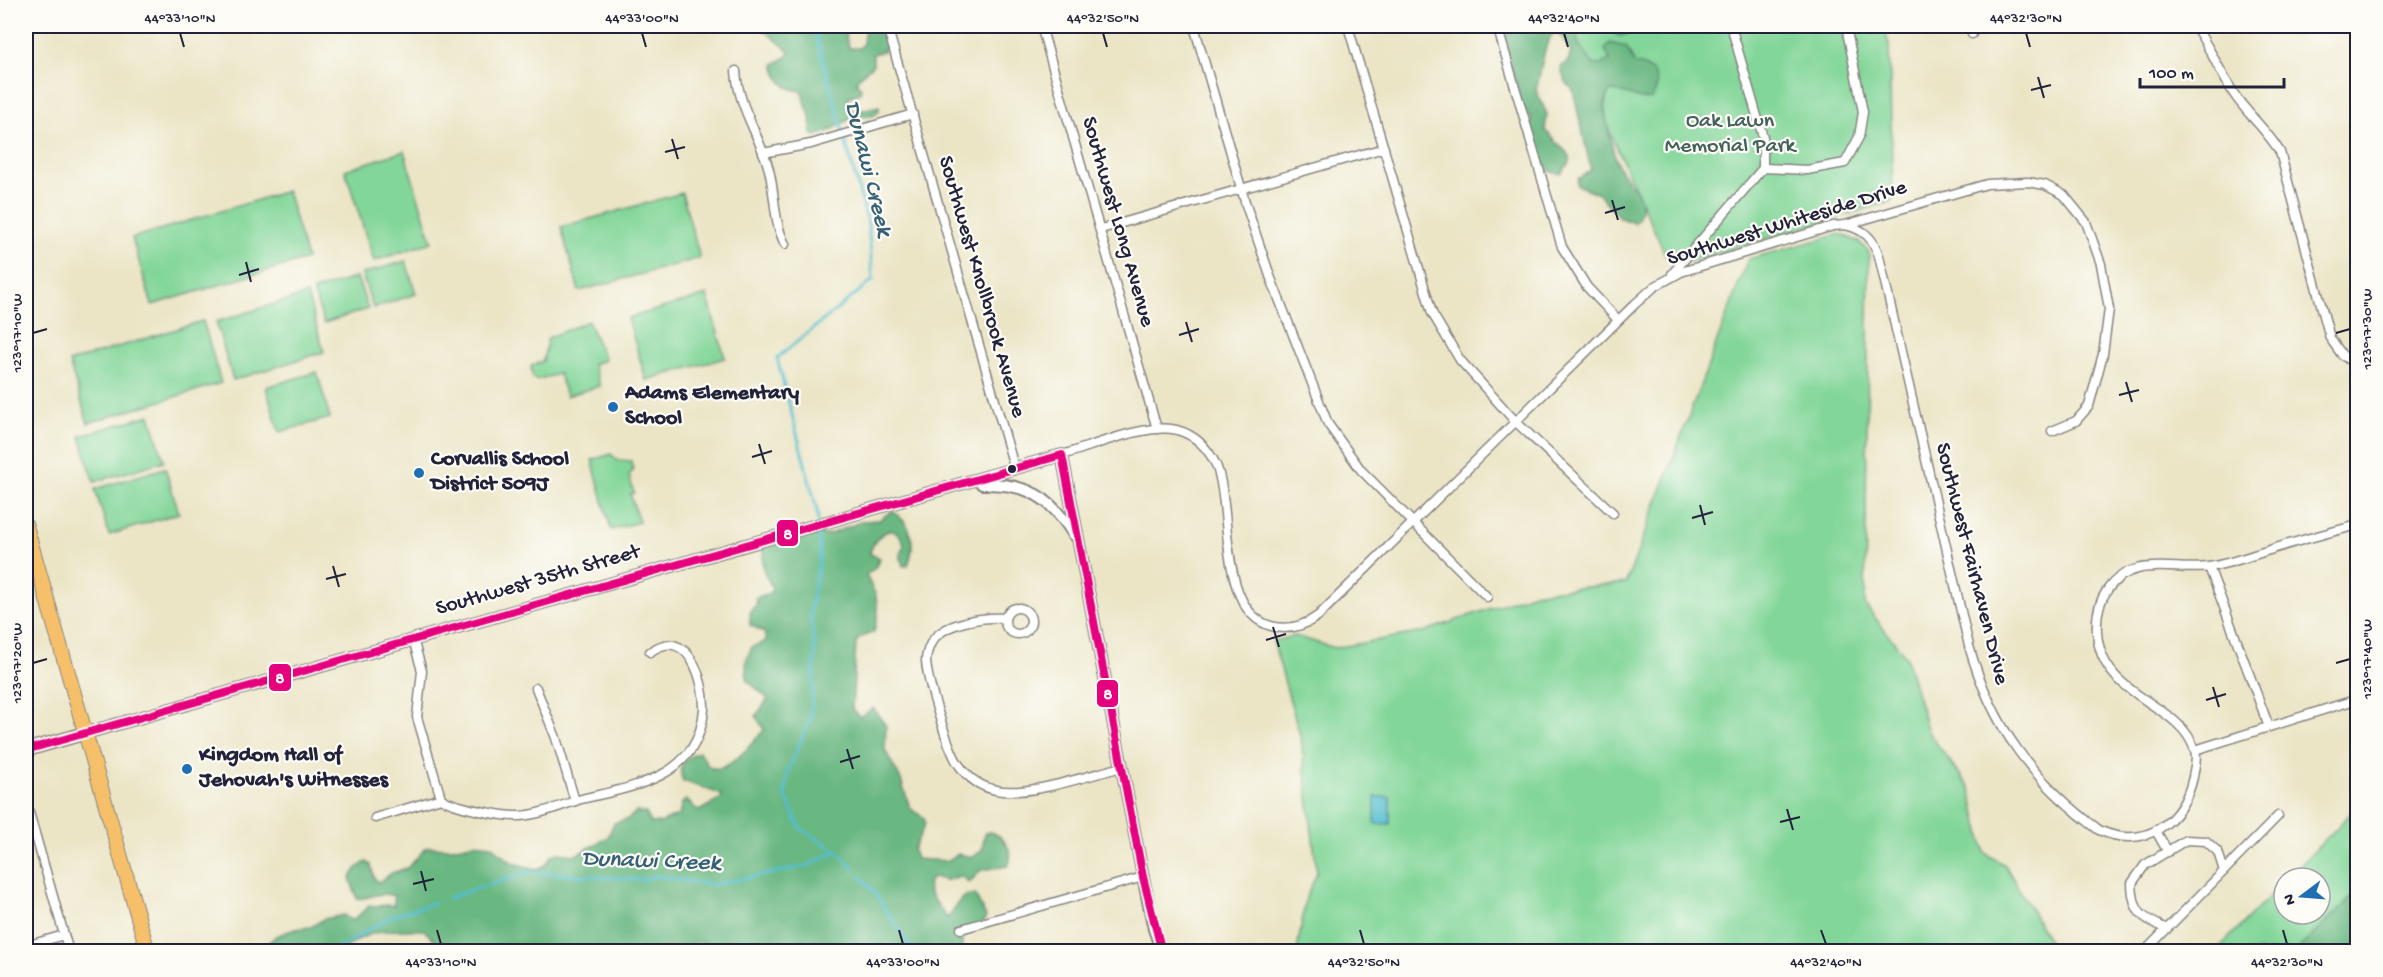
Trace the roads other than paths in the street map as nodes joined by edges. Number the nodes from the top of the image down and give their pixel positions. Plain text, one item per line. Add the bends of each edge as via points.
1 (887, 26) edge
2 (1041, 26) edge
3 (1194, 26) edge
4 (1348, 26) edge
5 (1497, 26) edge
6 (1731, 26) edge
7 (1846, 26) edge
8 (2195, 26) edge
9 (736, 71) dead end
10 (912, 114) junction
11 (1384, 148) junction
12 (763, 153) junction
13 (1764, 168) junction
14 (1241, 188) junction
15 (1845, 225) junction
16 (1101, 229) junction
17 (785, 244) dead end
18 (1669, 277) junction
19 (1618, 320) junction
20 (2358, 366) edge
21 (1515, 421) junction
22 (1157, 429) junction
23 (2052, 431) dead end
24 (1062, 455) junction
25 (1015, 470) junction
26 (967, 484) junction
27 (1613, 513) dead end
28 (1413, 522) junction
29 (2358, 525) edge
30 (26, 526) edge
31 (1079, 543) junction
32 (2209, 567) junction
33 (1487, 597) dead end
34 (1005, 618) dead end
35 (413, 639) junction
36 (650, 652) dead end
37 (536, 688) dead end
38 (2358, 699) edge
39 (2269, 727) junction
40 (86, 733) junction
41 (26, 750) edge
42 (2195, 750) junction
43 (1122, 767) junction
44 (441, 798) junction
45 (575, 801) junction
46 (26, 802) edge
47 (2278, 816) dead end
48 (375, 818) dead end
49 (2156, 831) junction
50 (2168, 852) junction
51 (2224, 871) junction
52 (1143, 877) junction
53 (961, 929) dead end
54 (2167, 929) junction
55 (64, 935) junction
56 (26, 946) edge
57 (69, 951) edge
58 (148, 951) edge
59 (1162, 951) edge
60 (2144, 951) edge

1 - 10 street, Southwest Knollbrook Avenue
2 - 16 street, Southwest Long Avenue
3 - 14 street
4 - 11 street
5 - 19 street via 1562,247 1587,287
6 - 13 street via 1763,137
7 - 13 street via 1863,112 1859,137 1845,163 1807,170
8 - 20 street via 2234,94 2280,152 2330,338 2342,355
9 - 12 street via 740,96
10 - 12 street via 811,144
10 - 25 street, Southwest Knollbrook Avenue
11 - 14 street
11 - 21 street via 1432,314 1460,360
12 - 17 street
13 - 18 street
14 - 16 street
14 - 28 street via 1270,276 1328,424 1361,470
15 - 18 street, Southwest Whiteside Drive
15 - 23 street, Southwest Whiteside Drive via 1993,183 2045,185 2071,201 2086,222 2098,256 2108,297 2109,328 2089,406 2076,421
15 - 49 street, Southwest Fairhaven Drive via 1869,236 1879,256 1969,646 1986,699 2033,772 2099,830 2124,838
16 - 22 street, Southwest Long Avenue
18 - 19 street, Southwest Whiteside Drive
19 - 21 street, Southwest Whiteside Drive
21 - 27 street
21 - 28 street, Southwest Whiteside Drive
22 - 24 street
22 - 28 street, Southwest Whiteside Drive via 1188,434 1209,453 1219,475 1230,558 1239,593 1266,625 1296,627 1318,616
24 - 25 street, Southwest 35th Street
24 - 31 street
25 - 26 street, Southwest 35th Street
26 - 31 street via 1007,483 1039,495 1061,513
26 - 35 street, Southwest 35th Street
28 - 33 street
29 - 32 street
30 - 40 highway
31 - 43 street
32 - 39 street
32 - 42 street via 2147,566 2130,571 2102,597 2097,625 2100,649 2110,671 2124,686 2169,718
34 - 43 street via 988,617 947,629 927,651 926,664 950,747 961,768 982,785 1010,792
35 - 40 street, Southwest 35th Street
35 - 44 street via 422,671 417,717
36 - 45 street via 673,645 693,661 704,707 696,740 685,757 660,776
37 - 45 street
38 - 39 street
39 - 42 street
40 - 41 main road, Southwest 35th Street
40 - 58 highway
42 - 49 street via 2188,792 2174,816
43 - 52 street
44 - 45 street via 450,804 510,816
44 - 48 street
46 - 55 street
47 - 51 street
49 - 50 street
50 - 51 street via 2186,840 2206,841 2218,852
50 - 54 street via 2145,865 2132,883 2133,905 2147,920
51 - 54 street
52 - 53 street
52 - 59 street
54 - 60 street
55 - 56 street
55 - 57 street

